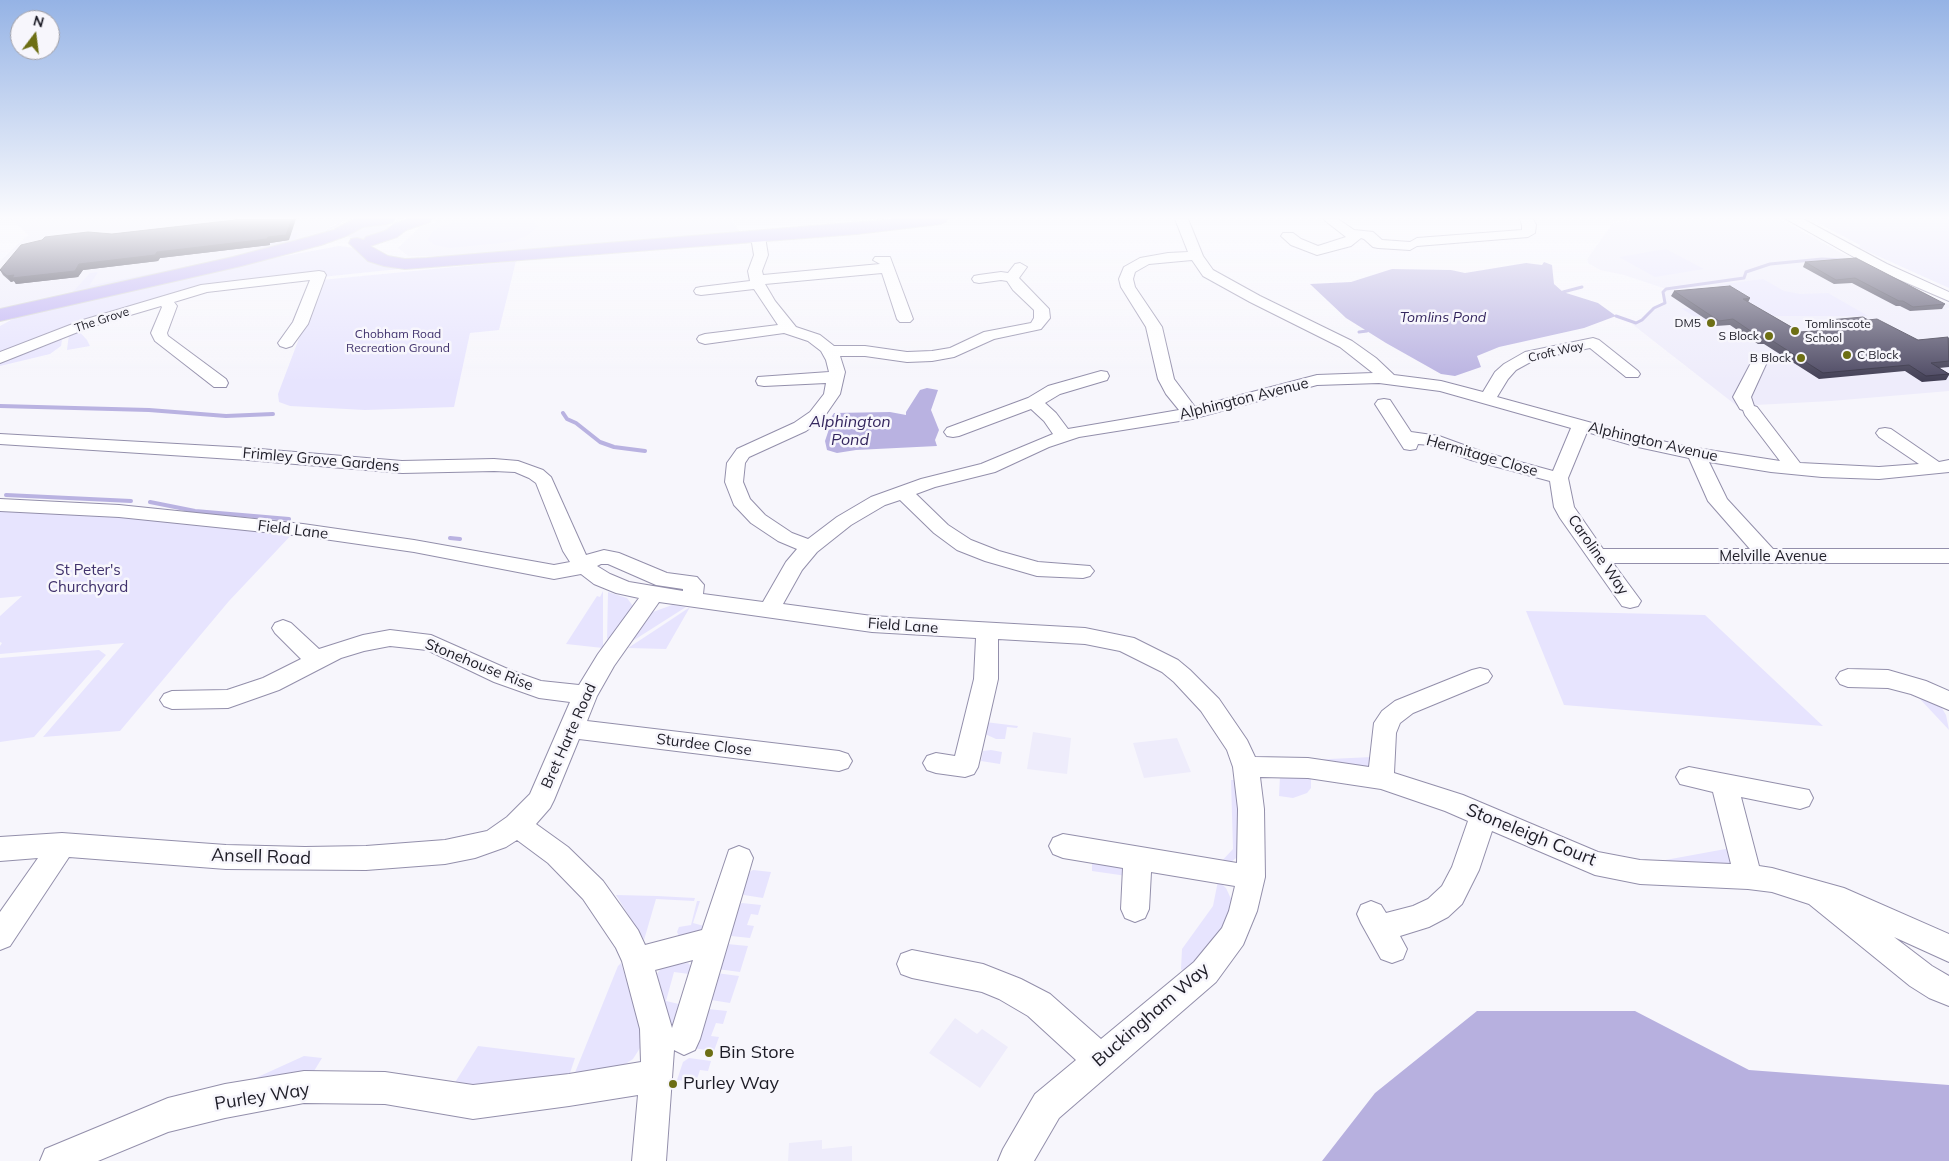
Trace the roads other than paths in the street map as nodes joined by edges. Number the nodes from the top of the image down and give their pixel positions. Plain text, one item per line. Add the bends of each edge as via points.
1 (186, 273) edge
2 (756, 273) edge
3 (822, 273) edge
4 (885, 273) edge
5 (1015, 273) edge
6 (1016, 273) edge
7 (1128, 273) edge
8 (1208, 273) edge
9 (1896, 273) edge
10 (979, 279) dead end
11 (758, 282) junction
12 (265, 289) junction
13 (701, 292) dead end
14 (242, 295) dead end
15 (86, 296) junction
16 (1949, 297) edge
17 (163, 301) junction
18 (2, 317) edge
19 (905, 319) dead end
20 (791, 330) junction
21 (705, 339) dead end
22 (286, 343) dead end
23 (830, 351) junction
24 (0, 358) edge
25 (1759, 362) dead end
26 (1371, 371) junction
27 (1632, 374) dead end
28 (1101, 376) dead end
29 (836, 377) junction
30 (220, 383) dead end
31 (765, 383) dead end
32 (1488, 398) junction
33 (1034, 402) junction
34 (1384, 404) dead end
35 (1198, 415) junction
36 (1581, 425) junction
37 (951, 433) dead end
38 (1885, 433) dead end
39 (1064, 436) junction
40 (0, 439) edge
41 (1696, 454) junction
42 (1942, 467) edge
43 (1795, 469) junction
44 (1559, 478) junction
45 (902, 491) junction
46 (0, 505) edge
47 (810, 547) junction
48 (1597, 556) junction
49 (1767, 556) junction
50 (1949, 556) edge
51 (583, 566) junction
52 (1083, 571) dead end
53 (653, 594) junction
54 (690, 599) junction
55 (1630, 601) dead end
56 (769, 610) junction
57 (282, 628) dead end
58 (987, 631) junction
59 (1118, 642) joint
60 (316, 660) junction
61 (1480, 676) dead end
62 (1848, 678) dead end
63 (585, 695) junction
64 (172, 700) dead end
65 (1949, 701) edge
66 (570, 728) junction
67 (839, 761) dead end
68 (936, 763) dead end
69 (1246, 767) junction
70 (1689, 777) dead end
71 (1381, 779) junction
72 (1724, 784) junction
73 (1800, 798) dead end
74 (1483, 817) junction
75 (516, 825) junction
76 (62, 845) junction
77 (1063, 846) dead end
78 (0, 849) edge
79 (1138, 857) junction
80 (739, 858) dead end
81 (1251, 877) junction
82 (1748, 877) junction
83 (1818, 894) junction
84 (1135, 909) dead end
85 (1381, 930) dead end
86 (0, 937) edge
87 (714, 942) junction
88 (1949, 948) edge
89 (637, 961) junction
90 (912, 964) dead end
91 (1949, 991) edge
92 (684, 1039) dead end
93 (1103, 1057) junction
94 (655, 1076) junction
95 (57, 1161) edge
96 (649, 1161) edge
97 (1015, 1161) edge

1 - 15 main road
2 - 11 street
3 - 11 street
4 - 19 street
5 - 10 street
6 - 23 street via 1018,287 1042,309 1042,318 1036,326 990,335 954,352 932,356
7 - 35 street via 1128,287 1154,327 1169,384
8 - 26 street via 1346,344
9 - 16 street
11 - 13 street
11 - 20 street via 768,303
12 - 14 street, The Grove
12 - 17 street, The Grove via 211,287
12 - 22 street, The Grove via 319,275 300,324
15 - 18 main road
15 - 18 main road
17 - 24 street, The Grove via 88,323
17 - 30 street via 170,306 159,333 161,338
20 - 21 street
20 - 23 street via 814,338
23 - 29 street via 836,365
25 - 43 street via 1742,397
26 - 32 street, Alphington Avenue via 1389,379 1441,386
26 - 35 street, Alphington Avenue via 1300,383
27 - 32 street, Croft Way via 1593,344 1564,348 1531,356 1510,367
28 - 33 street via 1054,390
29 - 31 street
29 - 47 street via 832,394 816,416 743,454 737,459 733,473 736,491 753,514 773,530
32 - 36 street, Alphington Avenue
33 - 37 street
33 - 39 street
34 - 44 street, Hermitage Close via 1407,440 1433,440 1477,456
35 - 39 street, Alphington Avenue via 1098,428
36 - 41 street, Alphington Avenue
36 - 44 street
38 - 42 street
39 - 45 street, Alphington Avenue via 988,468
40 - 51 street, Frimley Grove Gardens via 402,467 518,467 536,474 544,482 573,551
41 - 43 street, Alphington Avenue
41 - 49 street via 1718,501
42 - 43 street, Alphington Avenue via 1879,473
44 - 48 street, Caroline Way via 1567,513
45 - 47 street, Alphington Avenue via 858,511
45 - 52 street via 941,529 964,545 1037,569
46 - 51 street, Field Lane via 119,511 303,530 414,546 554,572
47 - 56 street, Alphington Avenue via 794,567
48 - 49 street, Melville Avenue
48 - 55 street, Caroline Way
49 - 50 street, Melville Avenue
51 - 53 street, Field Lane via 610,584
51 - 54 street, Field Lane via 596,558 612,558 664,580 689,582 694,589
53 - 54 street, Field Lane
53 - 63 street, Bret Harte Road
54 - 56 street, Field Lane
56 - 58 street, Field Lane via 872,624
57 - 60 street
58 - 59 street, Field Lane via 1065,633
58 - 68 street via 986,679 965,767
59 - 69 street, Buckingham Way via 1159,660 1188,682 1227,728
60 - 63 street, Stonehouse Rise via 363,643 390,638 419,640 539,690
60 - 64 street, Stonehouse Rise via 271,684 228,698
61 - 71 street via 1404,707 1390,717 1384,733
62 - 65 street via 1892,687 1918,687
63 - 66 street, Bret Harte Road
66 - 67 street, Sturdee Close
66 - 75 street, Bret Harte Road via 541,800
69 - 71 street, Stoneleigh Court via 1308,768
69 - 81 street, Buckingham Way via 1251,809
70 - 72 street
71 - 74 street, Stoneleigh Court via 1454,803
72 - 73 street
72 - 82 street
74 - 82 street, Stoneleigh Court via 1595,863 1640,872
74 - 85 street via 1452,896 1419,918
75 - 76 street, Ansell Road via 496,839 475,846 445,852 366,858 226,857
75 - 89 street via 558,855 593,890 628,940
76 - 78 street, Ansell Road
76 - 86 street
77 - 79 street
79 - 81 street
79 - 84 street
80 - 87 street
81 - 93 street, Buckingham Way via 1243,911 1220,954 1205,972
82 - 83 street, Stoneleigh Court via 1772,880
83 - 88 street, Stoneleigh Court via 1844,901
83 - 91 street, Stoneleigh Court via 1921,976
87 - 89 street
87 - 92 street
89 - 94 street via 656,1028 658,1054
90 - 93 street via 983,978 1010,989 1039,1005 1089,1050
93 - 97 street, Buckingham Way via 1046,1106
94 - 95 street, Purley Way via 473,1102 385,1088 304,1087 168,1115
94 - 96 street

